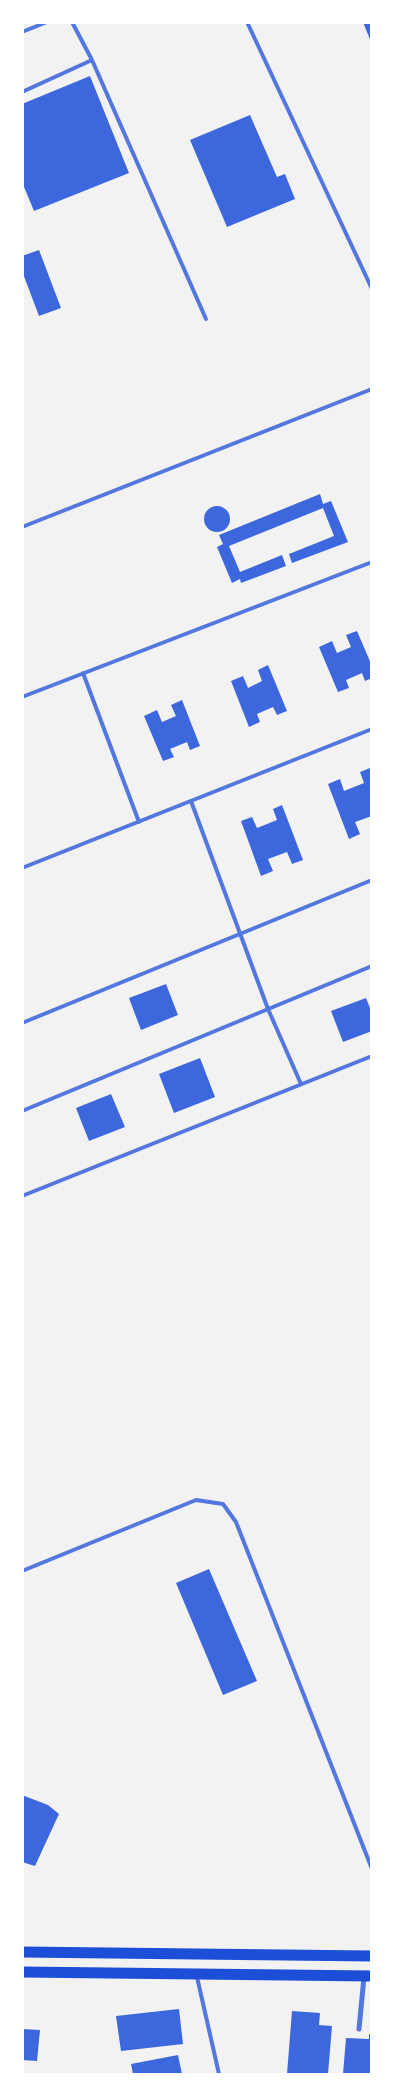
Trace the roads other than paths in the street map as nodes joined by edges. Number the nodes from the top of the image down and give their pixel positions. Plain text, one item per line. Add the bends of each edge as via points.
1 (47, 22) edge
2 (72, 22) edge
3 (247, 22) edge
4 (22, 32) edge
5 (92, 60) junction
6 (22, 92) edge
7 (372, 289) edge
8 (206, 319) dead end
9 (372, 389) edge
10 (22, 527) edge
11 (372, 562) edge
12 (83, 673) junction
13 (22, 697) edge
14 (372, 729) edge
15 (191, 801) junction
16 (139, 822) junction
17 (22, 868) edge
18 (372, 880) edge
19 (239, 934) junction
20 (372, 966) edge
21 (268, 1009) junction
22 (23, 1021) edge
23 (372, 1056) edge
24 (301, 1084) junction
25 (22, 1111) edge
26 (22, 1196) edge
27 (22, 1571) edge
28 (372, 1868) edge
29 (22, 1952) edge
30 (372, 1956) edge
31 (22, 1972) edge
32 (196, 1974) junction
33 (368, 1976) edge
34 (359, 2029) dead end
35 (219, 2074) edge

1 - 4 lane
2 - 5 lane
3 - 7 lane
5 - 6 lane
5 - 8 lane
9 - 10 lane
11 - 12 lane
12 - 13 lane
12 - 16 lane
14 - 15 lane
15 - 16 lane
15 - 19 lane
16 - 17 lane
18 - 19 lane
19 - 21 lane
19 - 22 lane
20 - 21 lane
21 - 24 lane
21 - 25 lane
23 - 24 lane
24 - 26 lane
27 - 28 lane via 196,1500 223,1504 236,1522
29 - 30 main road
31 - 32 main road
32 - 33 main road
32 - 35 lane
33 - 34 street

